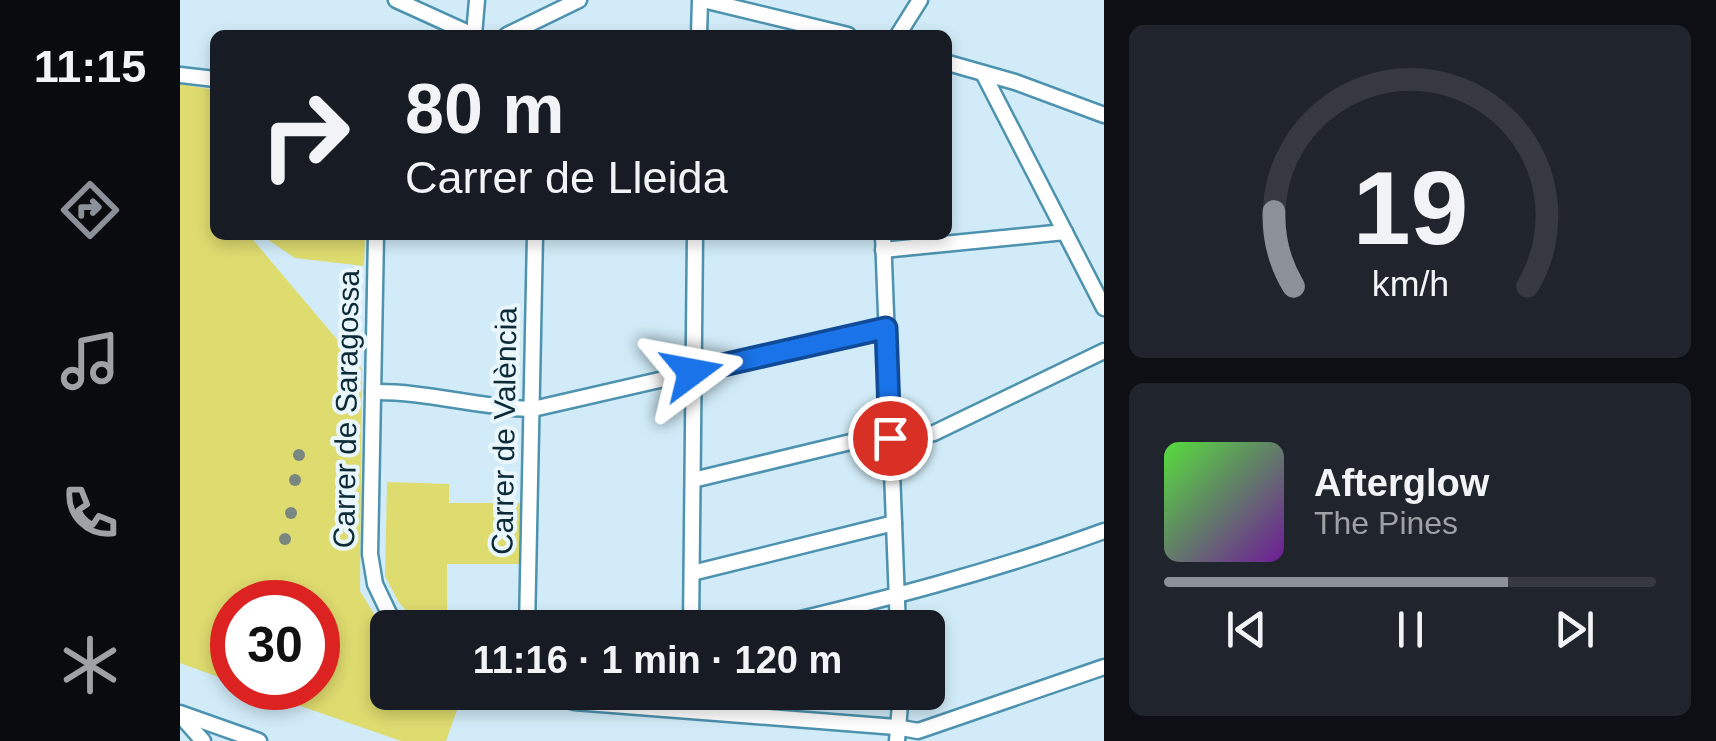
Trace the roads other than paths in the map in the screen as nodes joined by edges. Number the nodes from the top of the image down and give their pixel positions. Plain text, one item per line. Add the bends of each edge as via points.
1 (396, 0) edge
2 (477, 0) edge
3 (579, 0) edge
4 (702, 0) edge
5 (775, 0) edge
6 (920, 0) edge
7 (768, 15) junction
8 (538, 27) edge
9 (463, 30) edge
10 (474, 30) edge
11 (699, 30) edge
12 (828, 30) edge
13 (901, 30) edge
14 (952, 64) edge
15 (983, 73) junction
16 (180, 75) edge
17 (210, 78) edge
18 (1104, 115) edge
19 (1065, 232) junction
20 (952, 238) edge
21 (376, 240) edge
22 (536, 240) edge
23 (695, 240) edge
24 (919, 240) edge
25 (883, 242) edge
26 (1104, 308) edge
27 (886, 328) junction
28 (1104, 351) edge
29 (692, 372) junction
30 (373, 392) junction
31 (533, 409) junction
32 (890, 438) junction
33 (693, 480) junction
34 (894, 523) junction
35 (1104, 530) edge
36 (692, 573) junction
37 (896, 598) junction
38 (387, 610) edge
39 (527, 610) edge
40 (691, 610) edge
41 (842, 610) edge
42 (897, 610) edge
43 (1104, 667) edge
44 (680, 710) edge
45 (180, 714) edge
46 (897, 734) edge
47 (202, 741) edge
48 (259, 741) edge

1 - 9 street
2 - 10 street
3 - 8 street
4 - 7 street
4 - 11 street
5 - 7 street
6 - 13 street
7 - 12 street
14 - 15 street
15 - 18 street
15 - 19 street
16 - 17 street
19 - 20 street
19 - 26 street
21 - 30 street, Carrer de Saragossa
22 - 31 street, Carrer de València
23 - 29 street
24 - 25 street
25 - 27 street
27 - 29 street
27 - 32 street
28 - 32 street via 934,433
29 - 31 street
29 - 33 street
30 - 31 street
30 - 38 street, Carrer de Saragossa via 370,554
31 - 39 street, Carrer de València
32 - 33 street
32 - 34 street
33 - 36 street
34 - 36 street
34 - 37 street
35 - 37 street
36 - 40 street
37 - 41 street
37 - 42 street
43 - 46 street via 926,731
44 - 46 street
45 - 47 street
45 - 48 street

